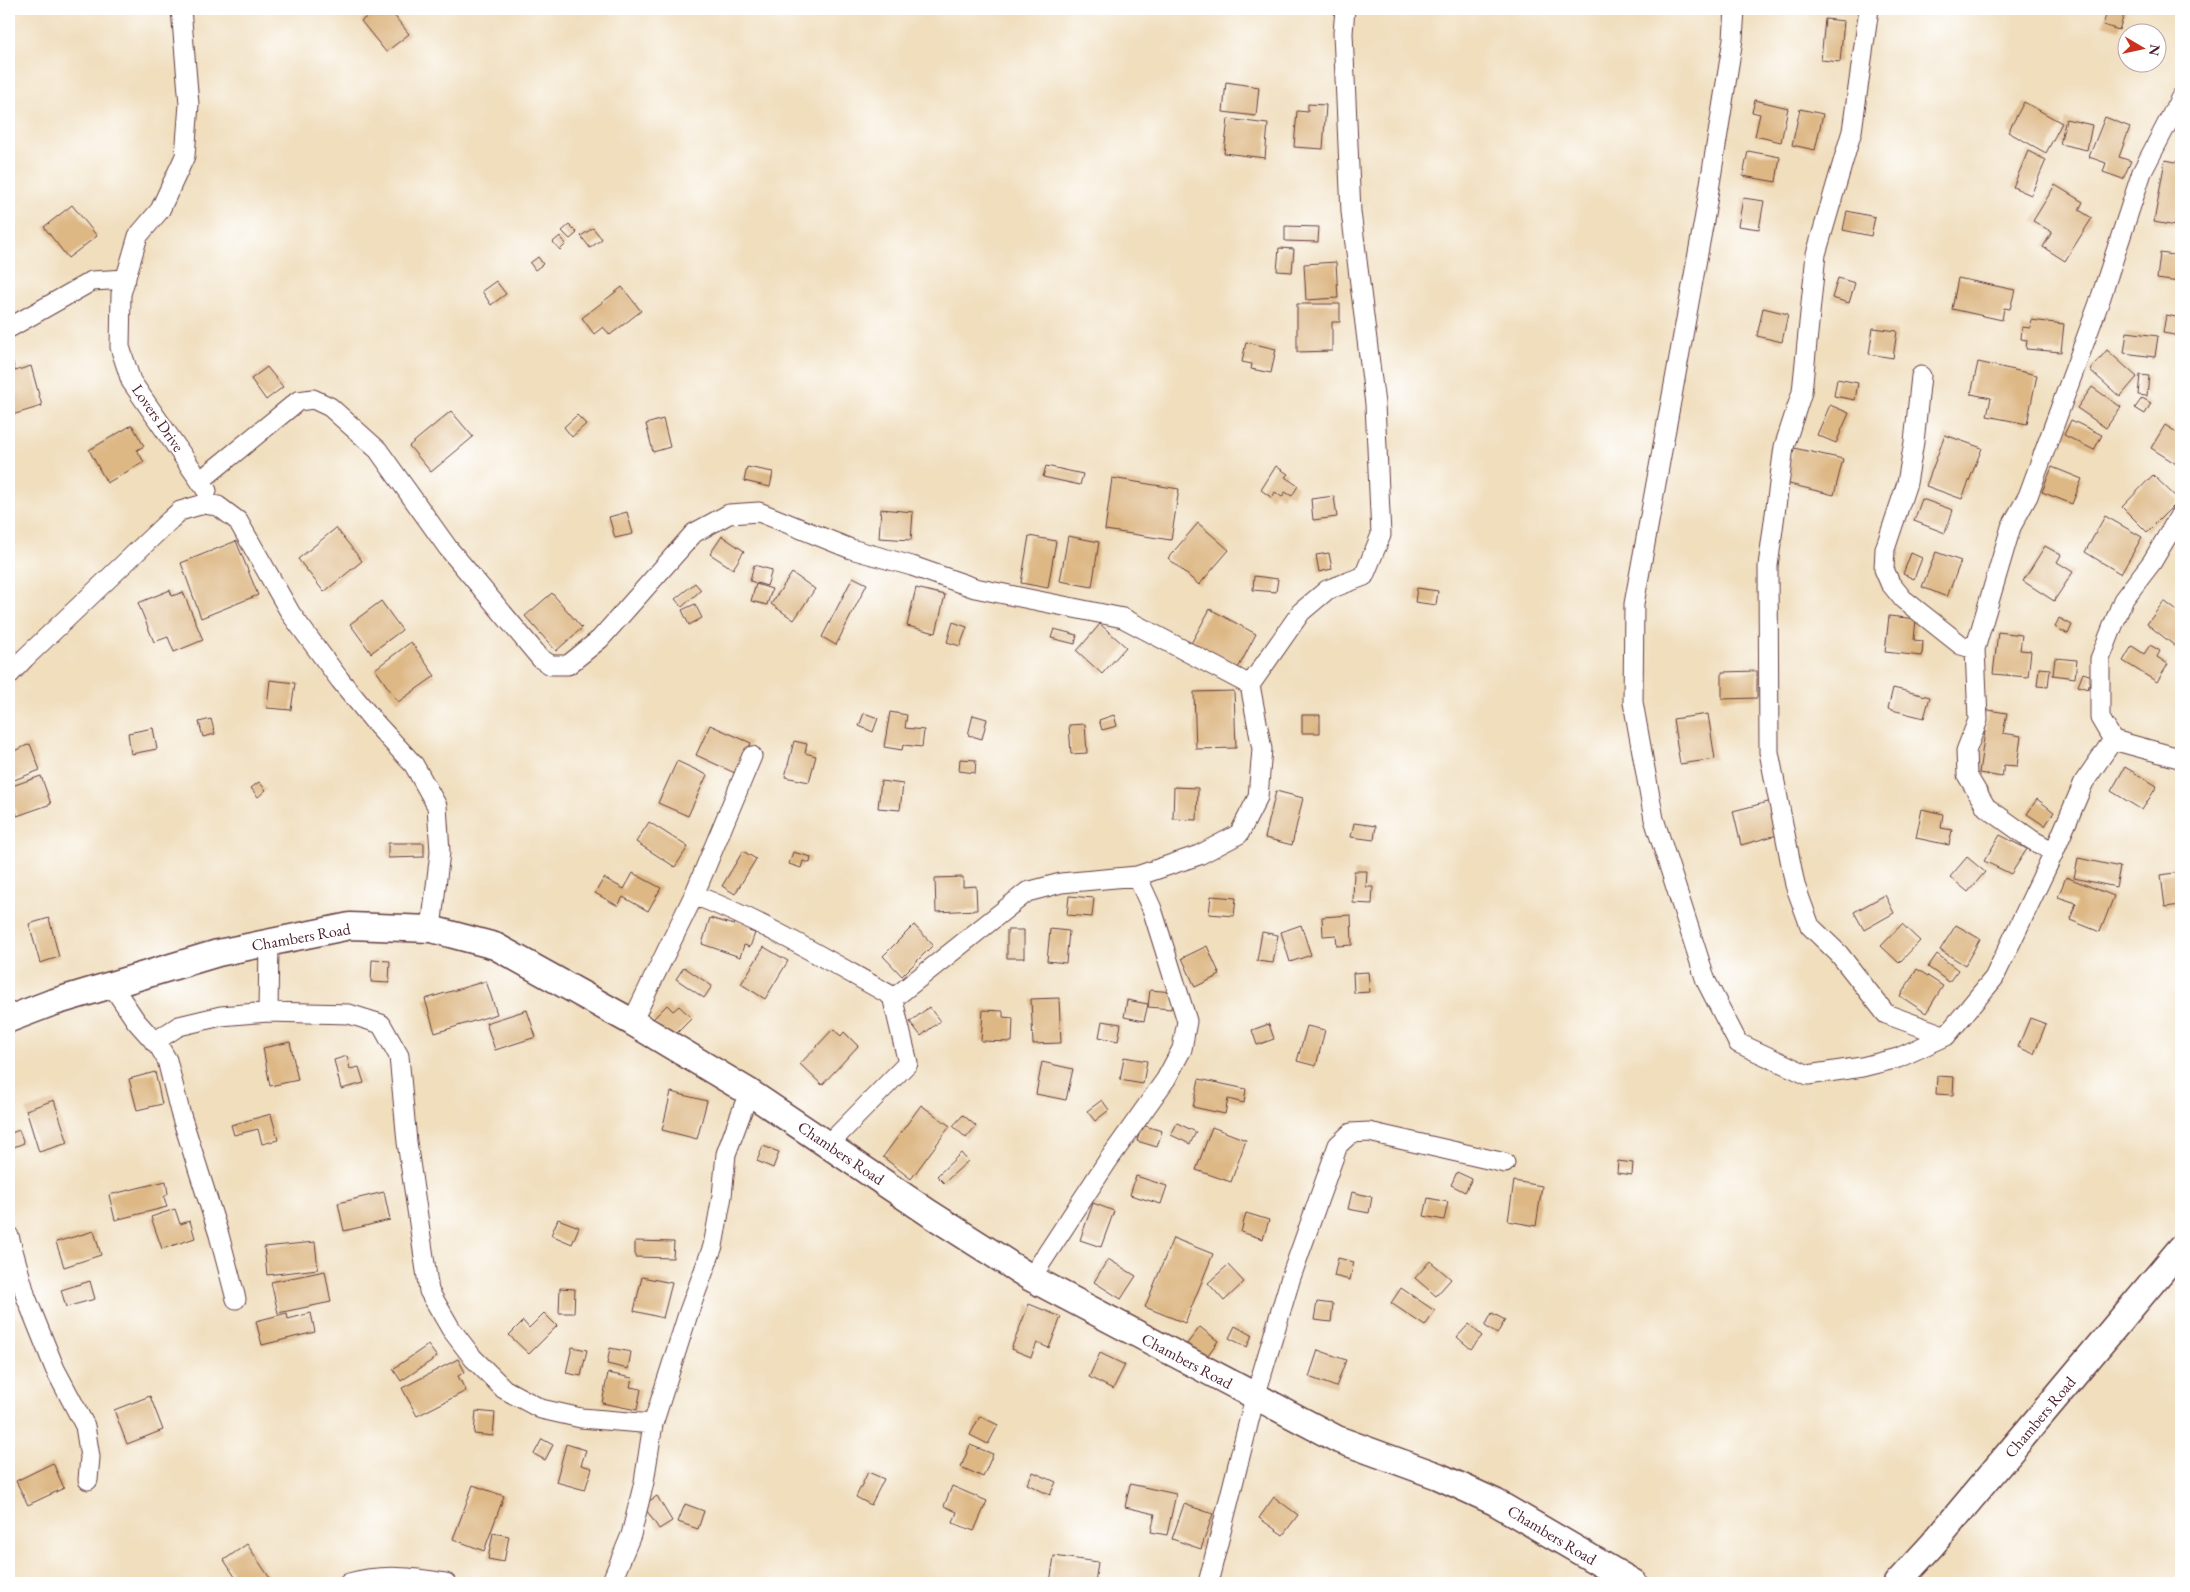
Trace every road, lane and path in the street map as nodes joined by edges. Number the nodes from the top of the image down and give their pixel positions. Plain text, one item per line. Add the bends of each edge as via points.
1 (181, 9) edge
2 (1345, 9) edge
3 (1734, 9) edge
4 (1869, 9) edge
5 (2181, 97) edge
6 (126, 279) junction
7 (9, 328) edge
8 (1921, 376) dead end
9 (200, 481) junction
10 (218, 506) junction
11 (2181, 512) edge
12 (1975, 649) junction
13 (9, 675) edge
14 (1250, 685) junction
15 (2113, 740) junction
16 (752, 756) dead end
17 (2180, 757) edge
18 (2054, 852) junction
19 (1137, 876) junction
20 (694, 895) junction
21 (431, 929) junction
22 (269, 942) junction
23 (111, 984) junction
24 (892, 996) junction
25 (268, 1012) junction
26 (9, 1019) edge
27 (632, 1022) junction
28 (1946, 1036) junction
29 (154, 1042) junction
30 (750, 1092) junction
31 (829, 1144) junction
32 (1505, 1163) dead end
33 (9, 1236) edge
34 (2181, 1248) edge
35 (1031, 1278) junction
36 (236, 1299) dead end
37 (1255, 1397) junction
38 (653, 1424) junction
39 (88, 1480) dead end
40 (349, 1583) edge
41 (446, 1583) edge
42 (611, 1583) edge
43 (1208, 1583) edge
44 (1634, 1583) edge
45 (1897, 1583) edge

1 - 6 street, Lovers Drive via 190,104 185,156 160,210 138,236
2 - 14 street via 1342,33 1352,212 1375,404 1382,535 1364,576 1327,590 1301,612
3 - 28 street via 1733,39 1705,215 1634,604 1633,702 1654,819 1706,981 1738,1043 1808,1075 1898,1058
4 - 28 street via 1852,130 1816,254 1802,392 1784,447 1781,467 1768,566 1769,752 1795,885 1810,926 1839,954 1886,1014
5 - 12 street via 2142,172 2100,300 2028,496 2011,527
6 - 7 street via 92,281
6 - 9 street, Lovers Drive via 121,294 120,347 131,381
8 - 12 street via 1907,483 1885,549 1884,569 1903,599 1961,645
9 - 10 street, Lovers Drive
9 - 14 street via 298,401 313,399 330,407 378,450 448,548 541,659 551,665 568,665 600,640 694,533 729,514 759,512 851,549 975,588 1123,618
10 - 13 street via 204,504 180,511
10 - 21 street, Lovers Drive via 238,521 291,614 340,680 414,765 437,806 440,852
11 - 15 street via 2152,562 2123,600 2100,659 2100,718
12 - 18 street via 1978,720 1966,751 1967,775 1986,807
14 - 19 street via 1262,749 1258,796 1239,834 1199,855
15 - 17 street
15 - 18 street via 2084,782
16 - 20 street
18 - 28 street via 1994,978
19 - 24 street via 1061,883 1027,892 899,994
19 - 35 street via 1152,909 1187,1021 1182,1049 1166,1079
20 - 24 street via 761,924
20 - 27 street
21 - 22 street, Chambers Road via 350,926
21 - 27 street, Chambers Road via 495,946
22 - 23 street, Chambers Road
22 - 25 street
23 - 26 street, Chambers Road
23 - 29 street via 136,1022
24 - 31 street via 908,1063
25 - 29 street via 221,1016 179,1026
25 - 38 street via 349,1014 381,1024 399,1056 407,1142 429,1291 473,1358 504,1389 541,1409 581,1418
27 - 30 street, Chambers Road
29 - 36 street via 167,1060
30 - 31 street, Chambers Road
30 - 38 street via 726,1154 713,1246
31 - 35 street, Chambers Road
32 - 37 street via 1369,1132 1351,1133 1344,1138 1334,1153 1291,1277
33 - 39 street via 26,1297 55,1369 85,1426 90,1457
34 - 45 street, Chambers Road via 1939,1538
35 - 37 street, Chambers Road
37 - 43 street
37 - 44 street, Chambers Road via 1337,1439 1438,1476 1495,1502
38 - 42 street via 631,1535
40 - 41 street via 399,1576

